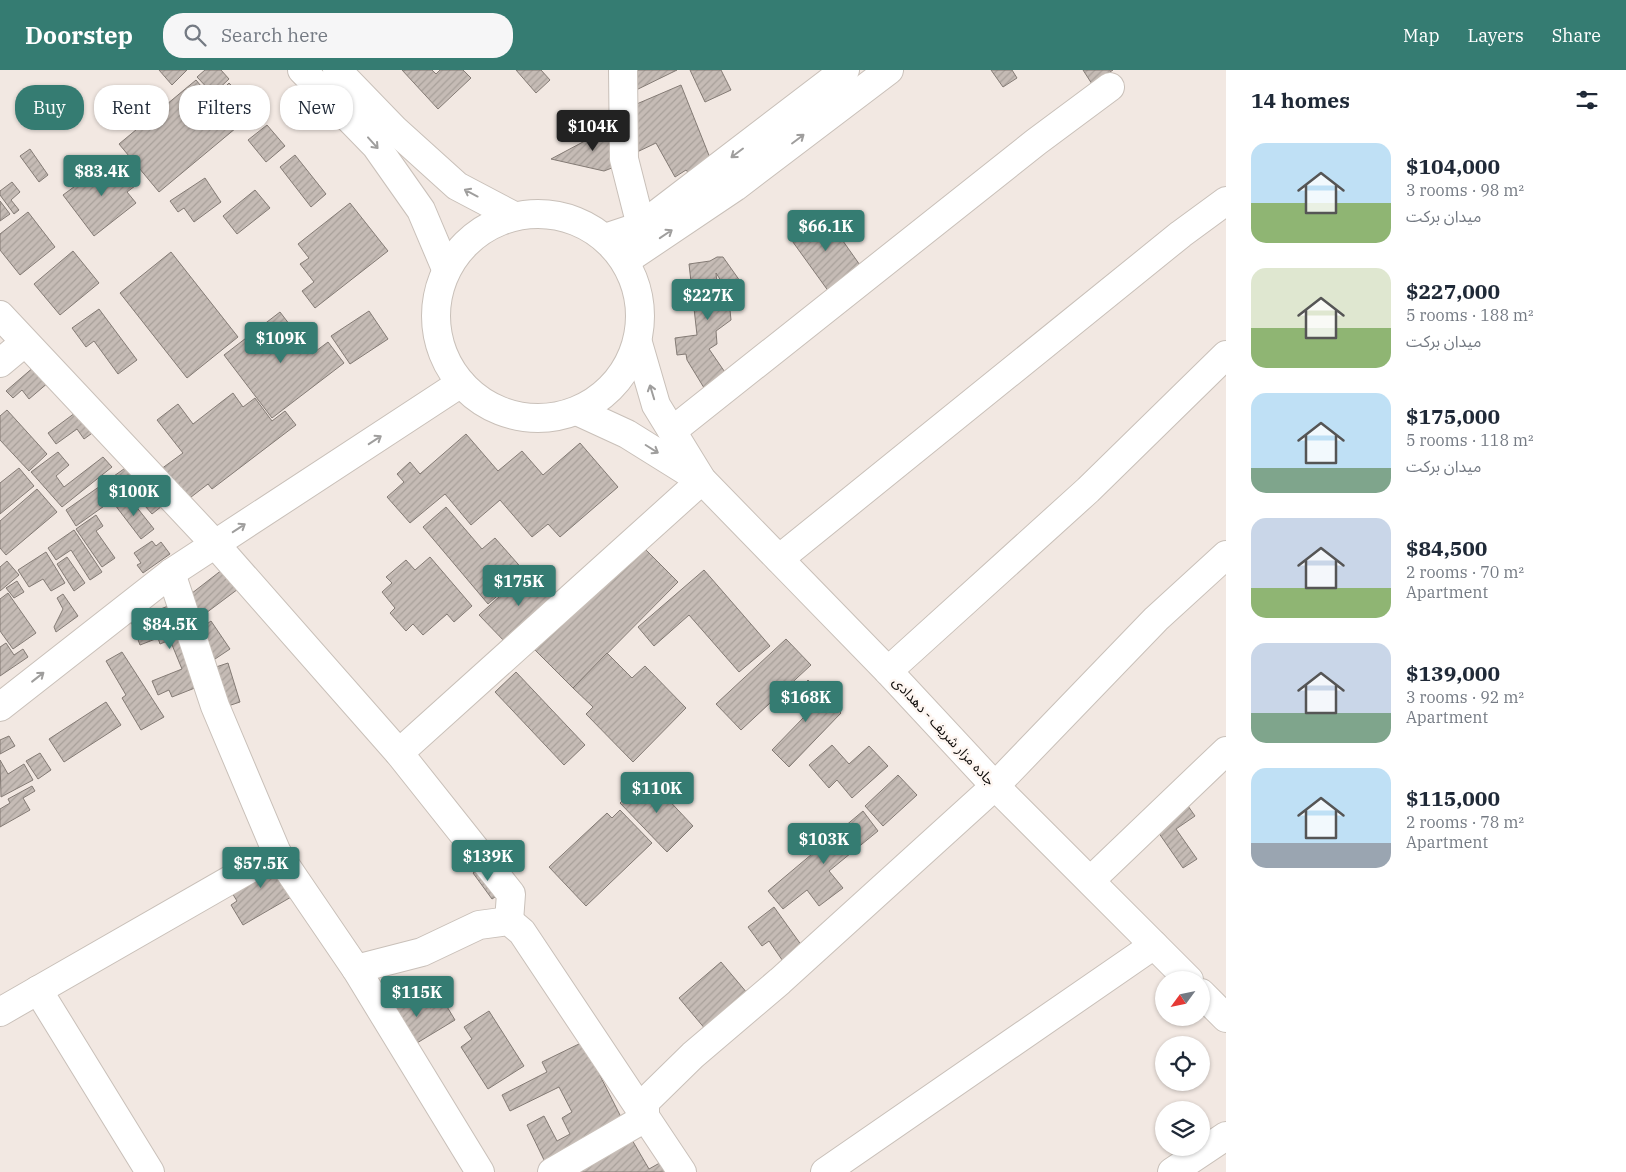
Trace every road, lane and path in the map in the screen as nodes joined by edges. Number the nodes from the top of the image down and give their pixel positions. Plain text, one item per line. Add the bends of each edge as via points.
1 (302, 70) edge
2 (337, 70) edge
3 (623, 70) edge
4 (845, 70) edge
5 (889, 70) edge
6 (1110, 87) dead end
7 (1226, 201) edge
8 (514, 216) junction
9 (641, 226) junction
10 (605, 238) junction
11 (625, 261) junction
12 (446, 270) junction
13 (0, 315) edge
14 (24, 343) junction
15 (638, 343) junction
16 (1226, 355) edge
17 (0, 363) edge
18 (461, 383) junction
19 (577, 411) junction
20 (672, 431) junction
21 (702, 480) junction
22 (215, 544) junction
23 (1226, 555) edge
24 (779, 559) junction
25 (171, 573) junction
26 (888, 671) junction
27 (0, 707) edge
28 (1226, 751) edge
29 (399, 752) junction
30 (995, 786) junction
31 (277, 853) junction
32 (1091, 880) junction
33 (509, 922) junction
34 (1154, 945) junction
35 (356, 969) junction
36 (1180, 971) edge
37 (38, 990) junction
38 (1210, 1002) edge
39 (0, 1012) edge
40 (1226, 1018) edge
41 (645, 1118) junction
42 (1226, 1136) edge
43 (150, 1172) edge
44 (480, 1172) edge
45 (552, 1172) edge
46 (682, 1172) edge
47 (825, 1172) edge
48 (1172, 1172) edge

1 -> 12 street via 376,146 421,210
8 -> 2 street via 457,186 395,130
3 - 9 street via 624,159
4 -> 9 street
11 -> 5 street via 735,187
6 - 20 street
7 - 24 street
8 - 10 street via 546,213 578,221
8 - 12 street via 493,223 474,235
9 - 10 street
10 - 11 street
11 - 15 street via 637,287 641,315
12 - 18 street via 438,292 435,316 441,348
13 - 14 street
14 - 17 street
14 - 22 street
15 - 19 street via 629,365 615,385 598,400
20 -> 15 street via 656,404
16 - 26 street via 1088,490
18 - 19 street via 489,406 523,418 541,419
22 -> 18 street
19 -> 21 street via 627,434
20 - 21 street
21 - 24 street, جاده مزار شریف - دهدادی
21 - 29 street
22 - 25 street
22 - 29 street
23 - 30 street via 1156,619
24 - 26 street, جاده مزار شریف - دهدادی
27 -> 25 street
25 - 31 street via 215,706
26 - 30 street, جاده مزار شریف - دهدادی
28 - 32 street
29 - 33 street via 511,894
30 - 32 street, جاده مزار شریف - دهدادی
30 - 41 street via 780,981 693,1055 645,1102
31 - 35 street
31 - 37 street
32 - 34 street, جاده مزار شریف - دهدادی
33 - 35 street via 479,925 422,952
33 - 41 street via 522,932
34 - 36 street, جاده مزار شریف - دهدادی
34 - 47 street
35 - 44 street
37 - 39 street
37 - 43 street
38 - 40 street
41 - 45 street
41 - 46 street
42 - 48 street

